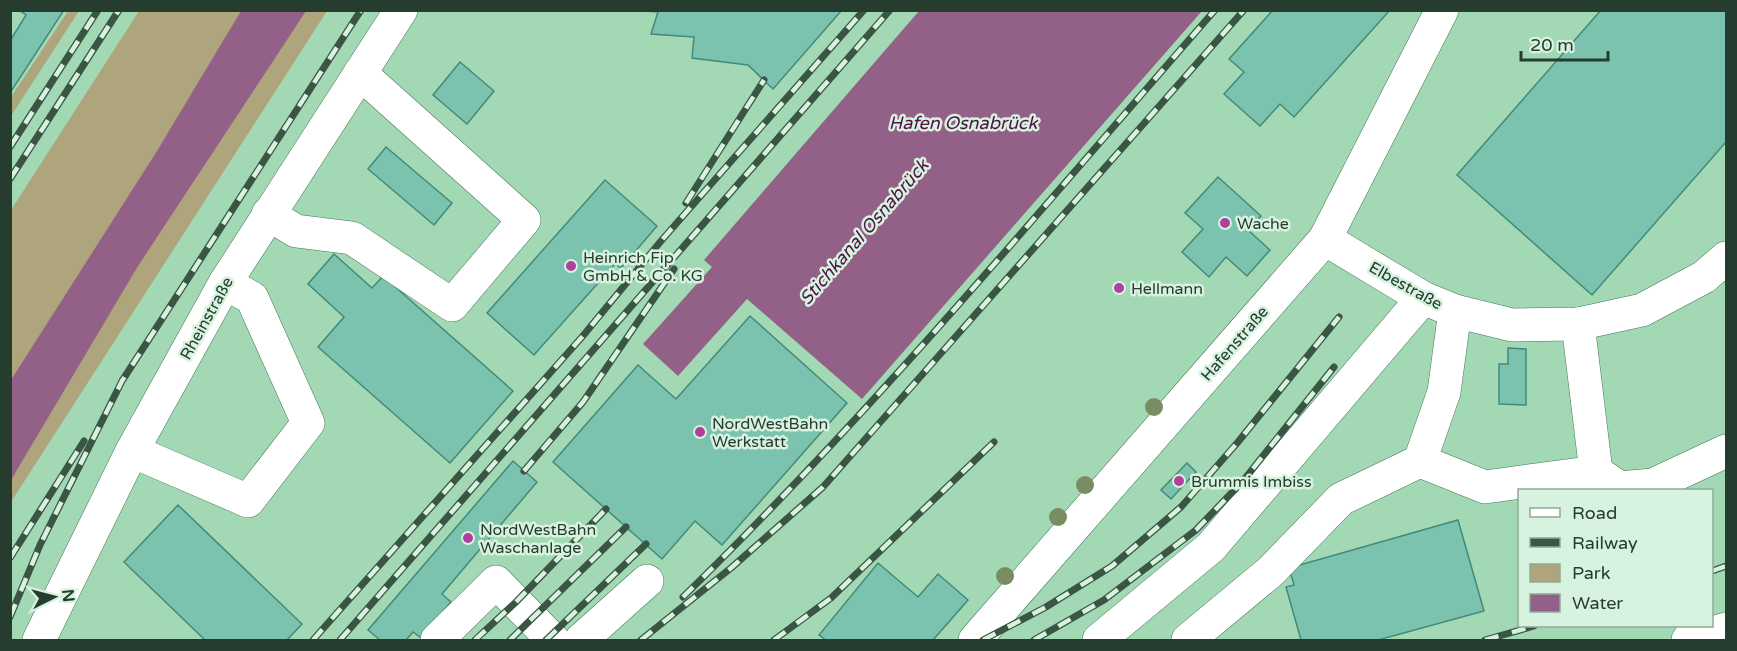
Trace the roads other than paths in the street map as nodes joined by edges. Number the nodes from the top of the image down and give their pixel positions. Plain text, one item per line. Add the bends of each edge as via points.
1 (400, 10) edge
2 (1442, 10) edge
3 (360, 73) junction
4 (268, 214) junction
5 (1325, 239) junction
6 (1726, 258) edge
7 (225, 283) junction
8 (1423, 298) junction
9 (1455, 311) junction
10 (1578, 324) junction
11 (132, 451) junction
12 (1726, 451) edge
13 (1420, 461) junction
14 (1596, 472) junction
15 (647, 581) dead end
16 (1726, 629) edge
17 (39, 640) edge
18 (437, 640) edge
19 (553, 640) edge
20 (581, 640) edge
21 (975, 640) edge
22 (1099, 640) edge
23 (1188, 640) edge
24 (1688, 640) edge

1 - 3 street, Rheinstraße
2 - 5 street, Hafenstraße
3 - 4 street, Rheinstraße
3 - 4 street via 524,220 452,305 352,238 296,231
4 - 7 street, Rheinstraße
5 - 8 street, Elbestraße
5 - 21 street, Hafenstraße
6 - 10 street, Elbestraße via 1704,278 1642,310
7 - 11 street, Rheinstraße
7 - 11 street via 252,298 308,423 248,501
8 - 9 street, Elbestraße
8 - 22 street via 1211,548
9 - 10 street, Elbestraße via 1512,325
9 - 13 street via 1444,392
10 - 14 street
11 - 17 street, Rheinstraße
12 - 14 street via 1653,485 1620,488
13 - 14 street via 1485,487
13 - 23 street via 1341,499 1270,572
15 - 20 street
16 - 24 street
18 - 19 street via 496,582

